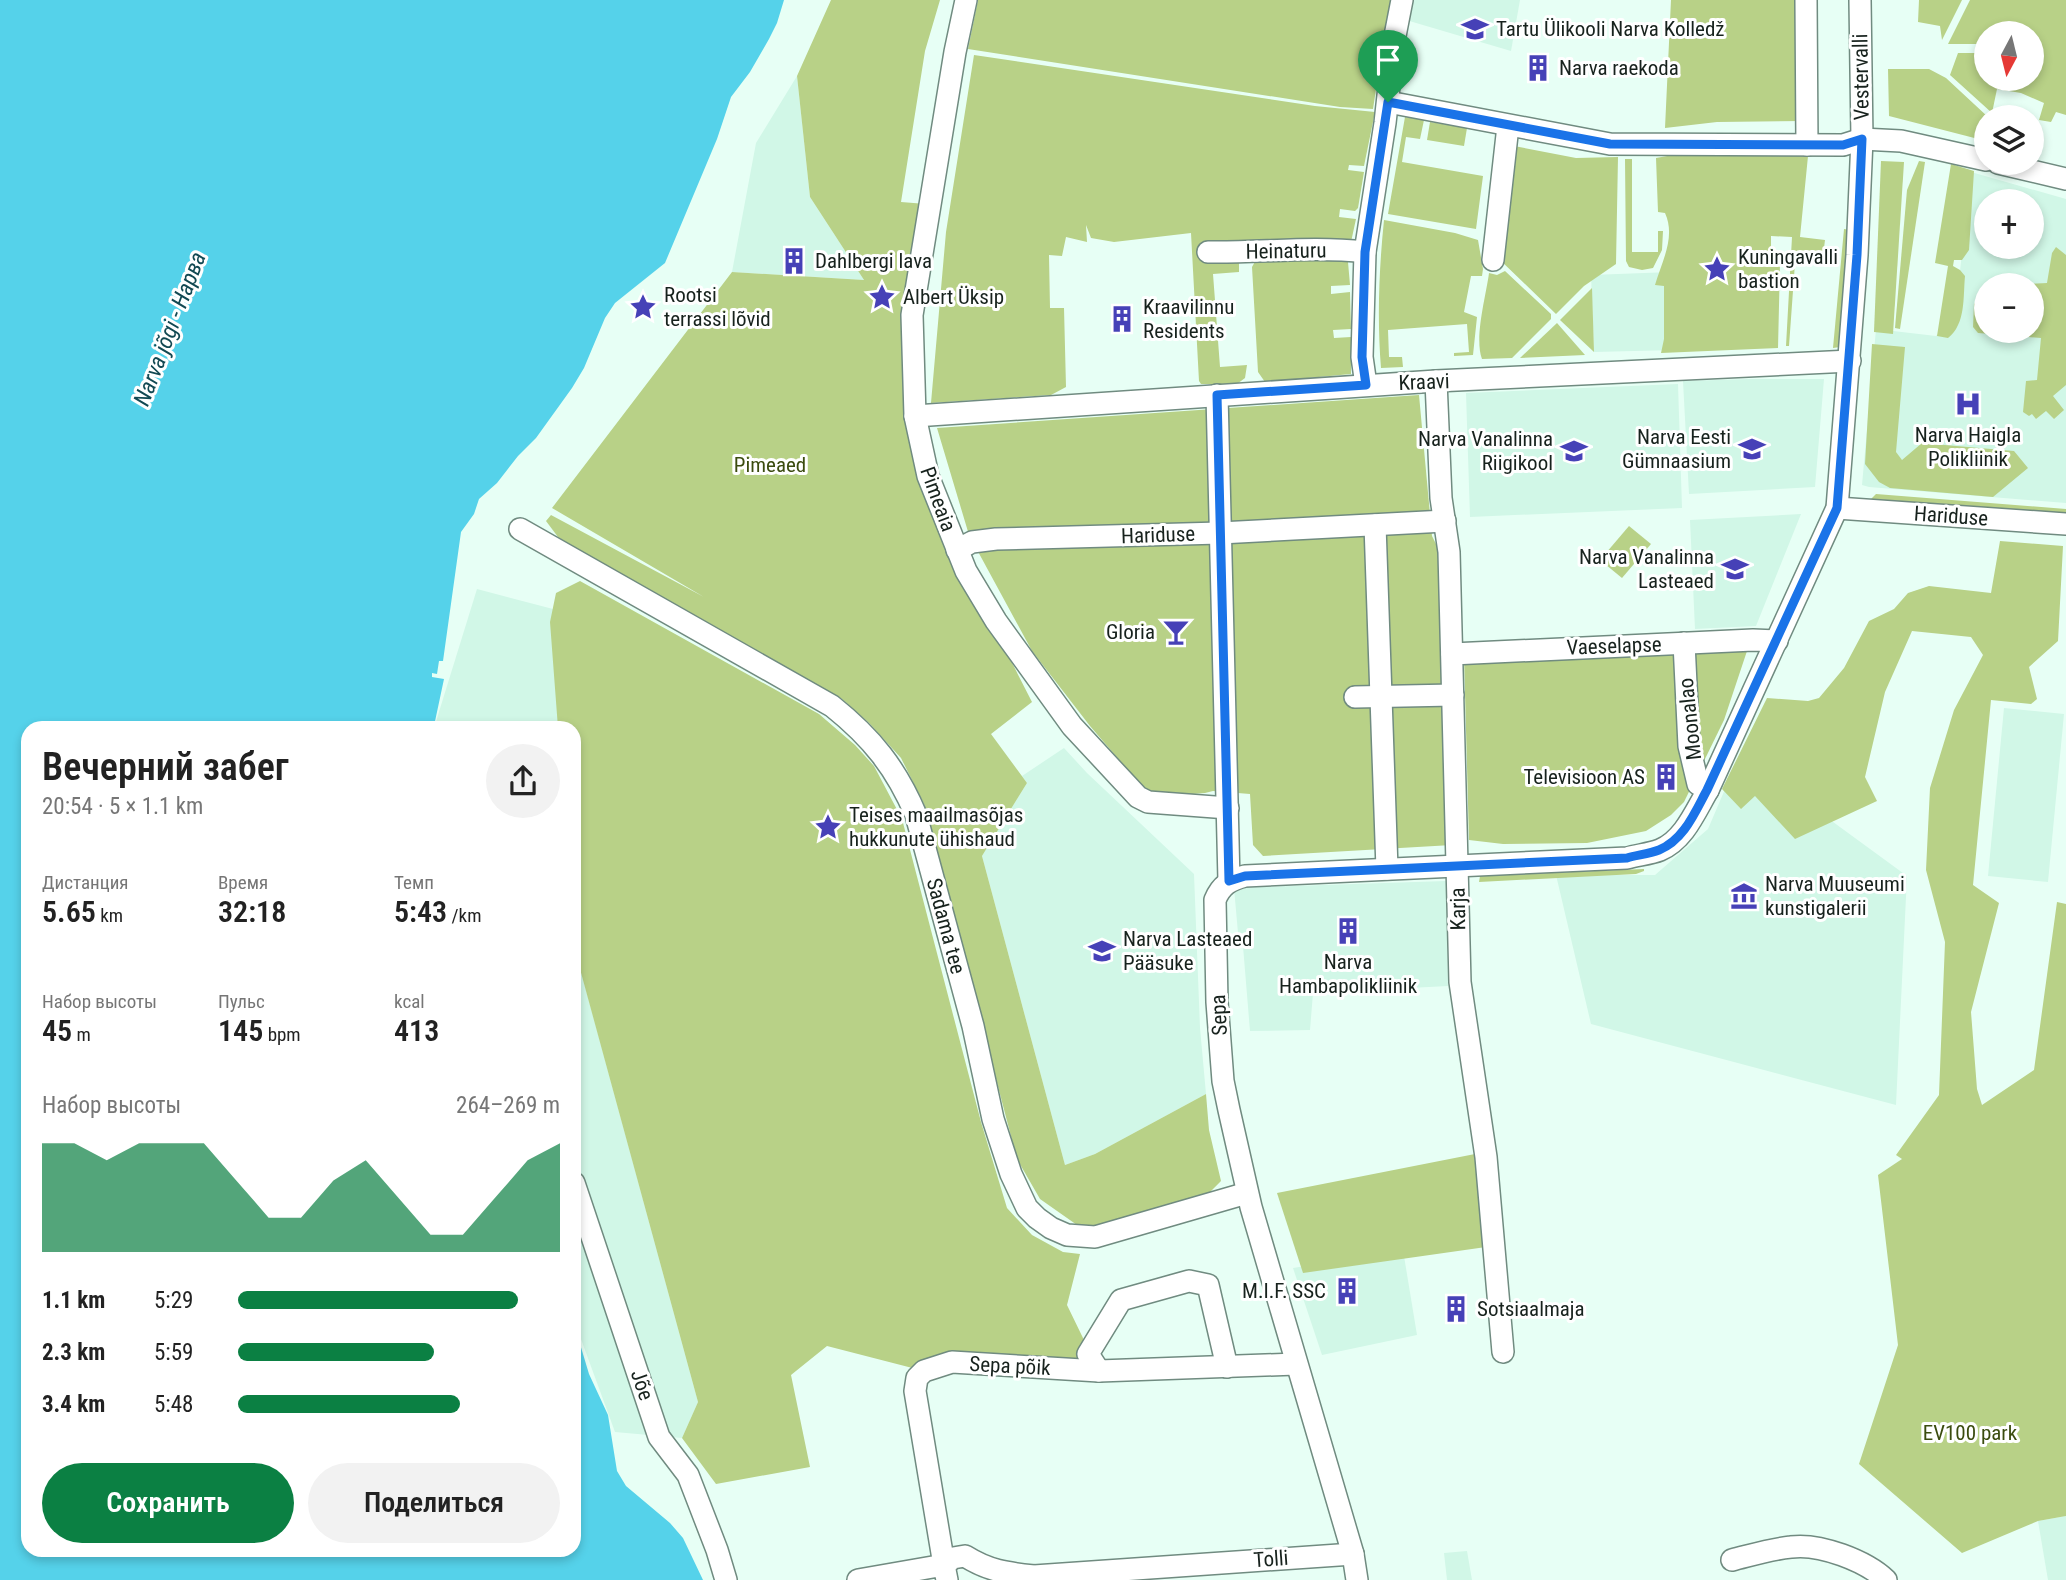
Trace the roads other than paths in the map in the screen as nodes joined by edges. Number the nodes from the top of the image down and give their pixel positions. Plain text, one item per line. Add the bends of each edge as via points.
1 (966, 0) edge
2 (1402, 0) edge
3 (1807, 0) edge
4 (1860, 0) edge
5 (1388, 102) junction
6 (1508, 125) junction
7 (1862, 139) junction
8 (1807, 145) junction
9 (1974, 157) edge
10 (2044, 174) edge
11 (2066, 179) edge
12 (1208, 252) dead end
13 (1365, 252) junction
14 (1493, 260) dead end
15 (1850, 361) junction
16 (1436, 381) junction
17 (1366, 385) junction
18 (1217, 395) junction
19 (915, 416) junction
20 (1837, 508) junction
21 (1445, 522) junction
22 (2066, 524) edge
23 (1375, 525) junction
24 (520, 529) dead end
25 (1220, 533) junction
26 (957, 550) junction
27 (1777, 640) junction
28 (1684, 643) junction
29 (1452, 654) junction
30 (1453, 695) junction
31 (1380, 696) junction
32 (1355, 697) dead end
33 (1707, 790) junction
34 (1228, 808) junction
35 (1458, 866) junction
36 (1387, 869) junction
37 (1229, 881) junction
38 (1247, 1193) junction
39 (581, 1204) edge
40 (1503, 1352) dead end
41 (1296, 1364) junction
42 (1227, 1367) junction
43 (1099, 1371) junction
44 (1353, 1554) junction
45 (1732, 1560) dead end
46 (946, 1572) edge
47 (726, 1580) edge
48 (858, 1580) edge
49 (1357, 1580) edge
50 (1886, 1580) edge

1 - 19 street, Pimeaia via 912,316
2 - 5 street
3 - 8 street
4 - 7 street, Vestervalli
5 - 6 street
5 - 13 street
6 - 8 street via 1610,144
6 - 14 street
7 - 8 street via 1843,145
7 - 9 street via 1901,141
7 - 15 street, Vestervalli
10 - 11 street
12 - 13 street, Heinaturu
13 - 17 street via 1362,357
15 - 16 street, Kraavi
15 - 20 street, Vestervalli
16 - 17 street, Kraavi
16 - 21 street, Karja
17 - 18 street, Kraavi
18 - 19 street, Kraavi
18 - 25 street, Sepa
19 - 26 street, Pimeaia via 928,477
20 - 22 street, Hariduse
20 - 27 street, Vestervalli
21 - 23 street, Hariduse
21 - 29 street, Karja
23 - 25 street, Hariduse
23 - 31 street
24 - 38 street, Sadama tee via 832,706 879,750 916,815 993,1119 1010,1174 1037,1218 1067,1235 1095,1237
25 - 26 street, Hariduse via 996,539 972,542
25 - 34 street, Sepa
26 - 34 street, Pimeaia via 996,621 1052,699 1138,797 1148,802
27 - 28 street, Vaeselapse
27 - 33 street, Vestervalli
28 - 29 street, Vaeselapse
28 - 33 street, Moonalao via 1689,746 1699,784
29 - 30 street, Karja
30 - 31 street
30 - 35 street, Karja
31 - 32 street
31 - 36 street
33 - 35 street, Vestervalli via 1685,830 1660,850 1627,858
34 - 37 street, Sepa
35 - 36 street, Vestervalli
35 - 40 street, Karja via 1460,982 1486,1157
36 - 37 street, Vestervalli via 1245,876
37 - 38 street, Sepa via 1215,900 1217,1002 1223,1081
38 - 41 street, Sepa
39 - 47 street, Jõe via 659,1437 688,1475
41 - 42 street, Sepa põik
41 - 44 street, Sepa
42 - 43 street, Sepa põik
42 - 43 street via 1208,1285 1189,1281 1121,1300 1088,1354
43 - 46 street, Sepa põik via 952,1363 924,1371 918,1378 915,1391
44 - 46 street, Tolli via 1034,1576 1002,1573 965,1556 953,1558
44 - 49 street, Sepa
45 - 50 street via 1793,1546 1834,1551
46 - 48 street, Tolli

